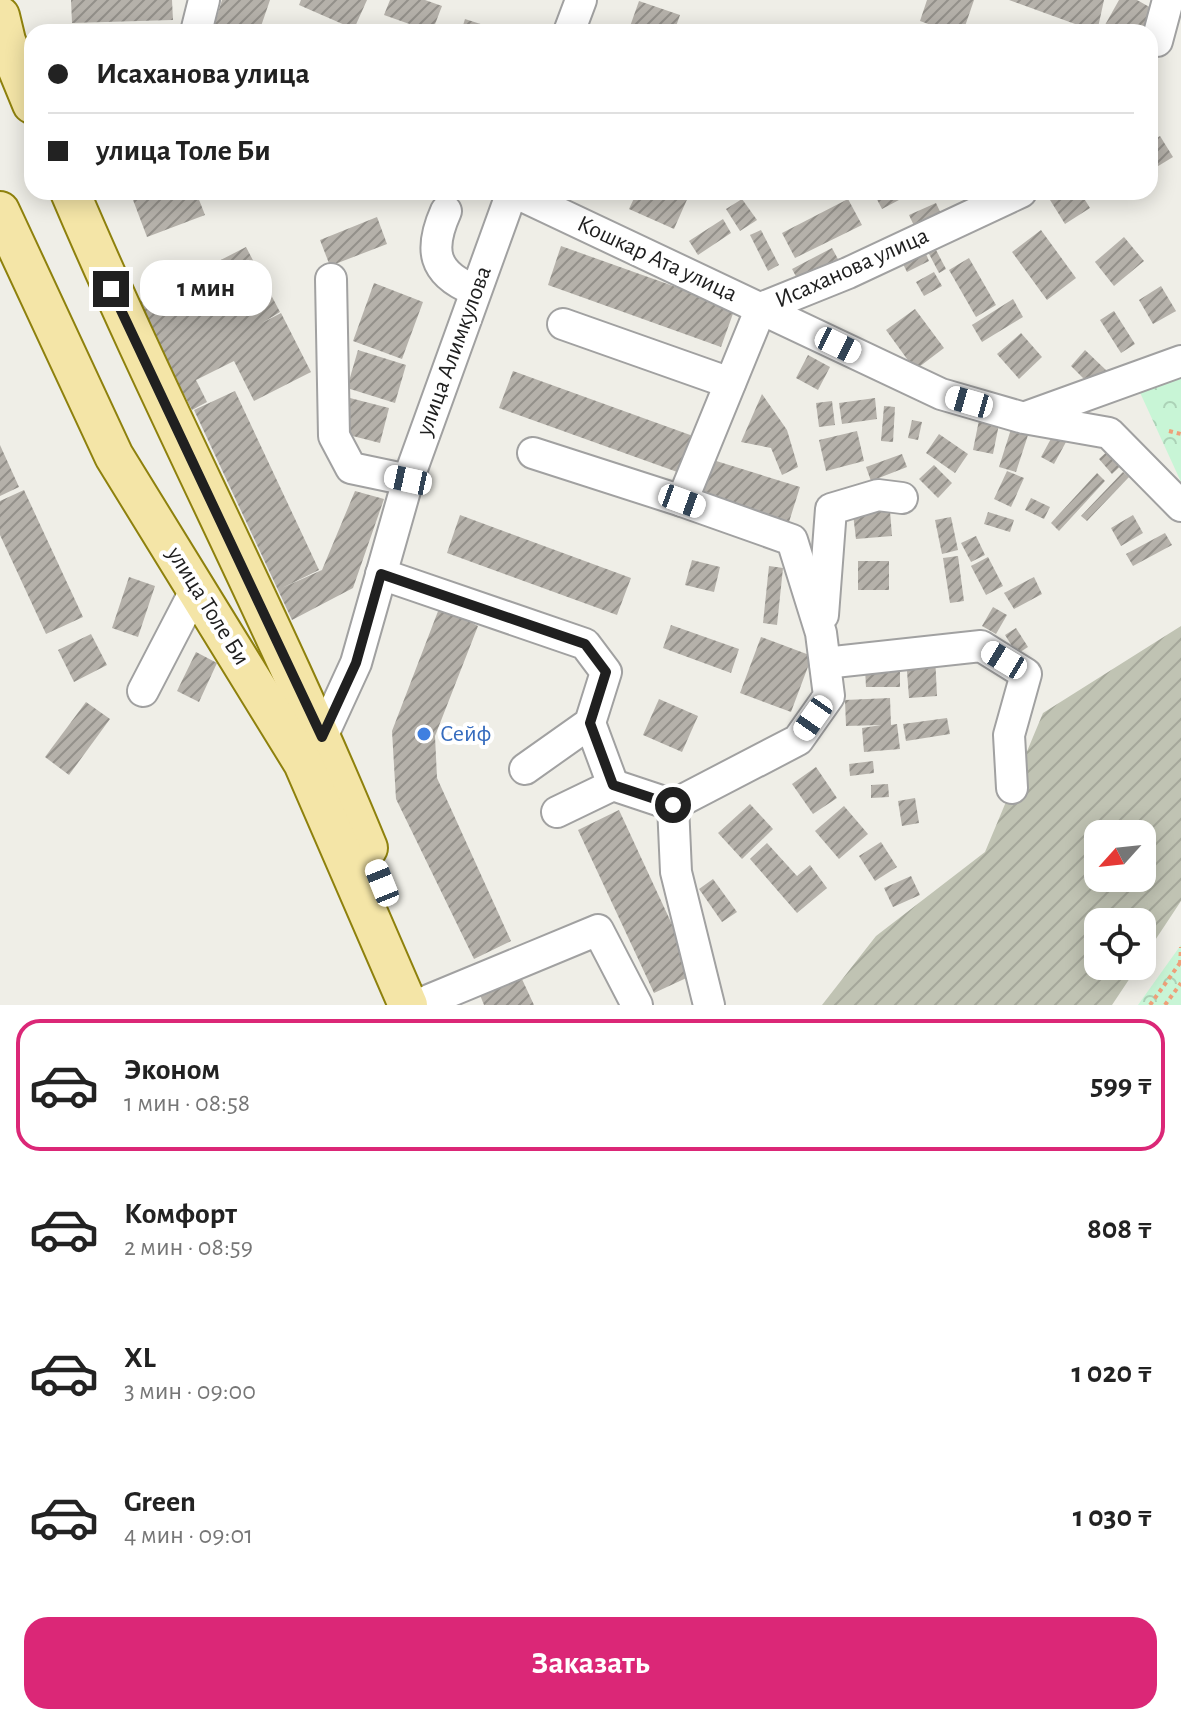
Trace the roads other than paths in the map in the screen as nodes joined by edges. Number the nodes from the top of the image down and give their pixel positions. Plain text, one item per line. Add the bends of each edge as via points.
1 (204, 0) edge
2 (581, 0) edge
3 (1168, 0) edge
4 (0, 16) edge
5 (198, 24) edge
6 (572, 24) edge
7 (1158, 37) edge
8 (24, 73) edge
9 (74, 200) edge
10 (510, 200) edge
11 (530, 200) edge
12 (1004, 200) edge
13 (0, 211) edge
14 (446, 211) dead end
15 (331, 279) dead end
16 (474, 290) junction
17 (761, 308) junction
18 (563, 324) dead end
19 (1181, 361) edge
20 (730, 383) junction
21 (1024, 418) junction
22 (533, 453) dead end
23 (408, 480) junction
24 (902, 498) dead end
25 (682, 501) junction
26 (1181, 506) edge
27 (381, 574) junction
28 (197, 587) junction
29 (823, 648) junction
30 (143, 691) dead end
31 (590, 723) junction
32 (322, 737) junction
33 (525, 769) dead end
34 (613, 785) junction
35 (1012, 788) dead end
36 (673, 805) junction
37 (557, 812) dead end
38 (423, 1003) edge
39 (637, 1005) edge
40 (709, 1005) edge

1 - 5 street
2 - 6 street
3 - 7 street
4 - 8 main road
9 - 32 main road, улица Толе Би via 168,415
10 - 16 street, улица Алимкулова
11 - 17 street, Кошкар Ата улица
12 - 17 street, Исаханова улица
13 - 28 main road, улица Толе Би via 114,456
14 - 16 street via 433,239 435,254 458,283
15 - 23 street via 334,436 351,468
16 - 23 street, улица Алимкулова
17 - 20 street, Исаханова улица
17 - 21 street, Кошкар Ата улица via 941,394
18 - 20 street
19 - 21 street
20 - 25 street, Исаханова улица
21 - 26 street, Кошкар Ата улица via 1109,433
22 - 25 street
23 - 27 street, улица Алимкулова
24 - 29 street via 878,495 831,509
25 - 29 street via 792,540
27 - 31 street via 585,644 606,672
27 - 32 street, улица Алимкулова via 356,663
28 - 30 street
28 - 38 main road, улица Толе Би via 303,763
29 - 35 street via 981,646 1026,674 1009,735
29 - 36 street via 829,696 798,740
31 - 33 street
31 - 34 street
32 - 38 main road, улица Толе Би
34 - 36 street
34 - 37 street
36 - 40 street via 676,872
38 - 39 street via 598,930

